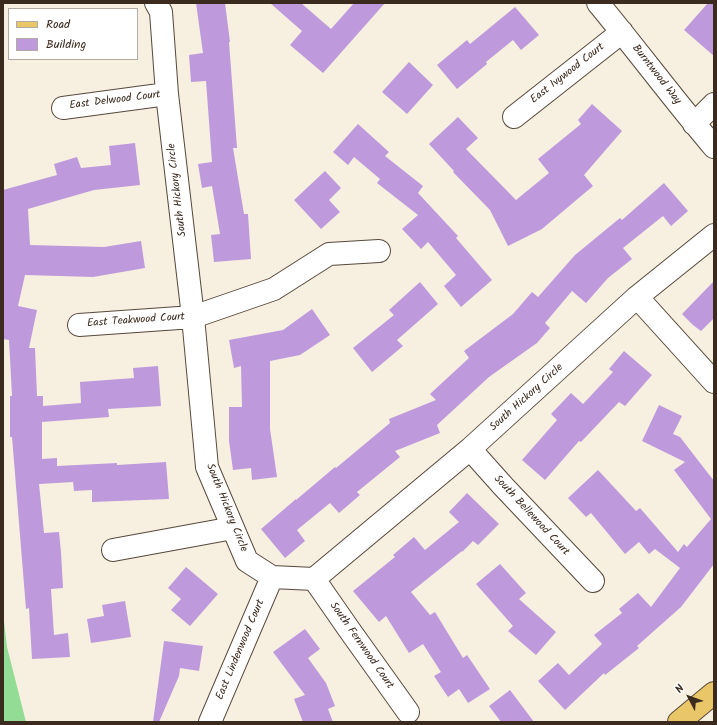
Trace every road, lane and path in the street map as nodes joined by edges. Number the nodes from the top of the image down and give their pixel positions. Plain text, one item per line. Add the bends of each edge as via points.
1 (156, 3) edge
2 (598, 3) edge
3 (622, 32) junction
4 (167, 94) junction
5 (714, 104) edge
6 (63, 108) dead end
7 (514, 117) dead end
8 (694, 124) junction
9 (714, 147) edge
10 (714, 235) edge
11 (379, 251) dead end
12 (637, 297) junction
13 (193, 317) junction
14 (79, 325) dead end
15 (714, 382) edge
16 (470, 449) junction
17 (233, 528) junction
18 (113, 550) dead end
19 (272, 577) junction
20 (314, 579) junction
21 (593, 581) dead end
22 (714, 693) edge
23 (408, 712) dead end
24 (210, 722) edge
25 (679, 722) edge

1 - 4 street, South Hickory Circle via 161,12
2 - 3 street, Burntwood Way
3 - 7 street, East Ivywood Court
3 - 8 street, Burntwood Way
4 - 6 street, East Delwood Court
4 - 13 street, South Hickory Circle
5 - 8 street
8 - 9 street, Burntwood Way
10 - 12 street, South Hickory Circle
11 - 13 street, East Teakwood Court via 329,254 274,289
12 - 15 street
12 - 16 street, South Hickory Circle
13 - 14 street, East Teakwood Court
13 - 17 street, South Hickory Circle via 208,467
16 - 20 street, South Hickory Circle
16 - 21 street, South Bellewood Court
17 - 18 street
17 - 19 street, South Hickory Circle via 247,561
19 - 20 street, South Hickory Circle
19 - 24 street, East Lindenwood Court
20 - 23 street, South Fernwood Court
22 - 25 main road

